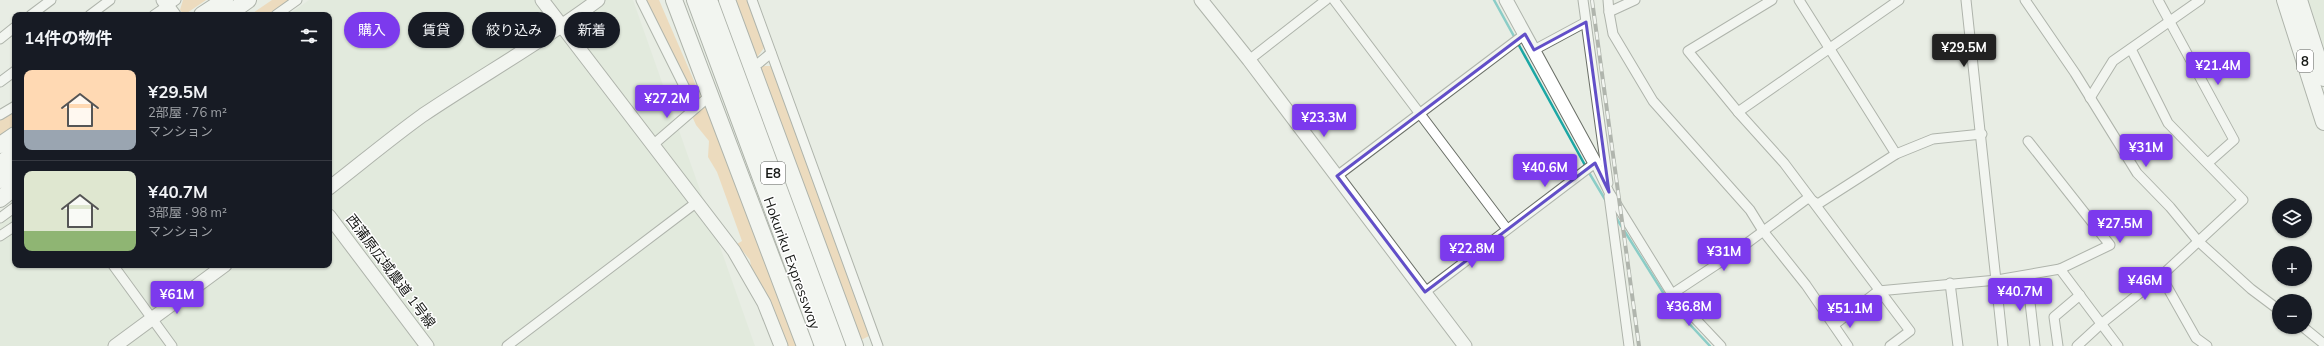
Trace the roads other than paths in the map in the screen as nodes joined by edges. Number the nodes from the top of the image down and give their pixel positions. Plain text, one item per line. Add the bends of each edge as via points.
1 (51, 0) edge
2 (110, 0) edge
3 (225, 0) edge
4 (297, 0) edge
5 (542, 0) edge
6 (598, 0) edge
7 (642, 0) edge
8 (665, 0) edge
9 (674, 0) edge
10 (695, 0) edge
11 (709, 0) edge
12 (727, 0) edge
13 (752, 0) edge
14 (1201, 0) edge
15 (1326, 0) edge
16 (1334, 0) edge
17 (1506, 0) edge
18 (1583, 0) edge
19 (1608, 0) edge
20 (1635, 0) edge
21 (1772, 0) edge
22 (1799, 0) edge
23 (1899, 0) edge
24 (1966, 0) edge
25 (2025, 0) edge
26 (2158, 0) edge
27 (2200, 0) edge
28 (2297, 0) edge
29 (244, 3) edge
30 (170, 5) edge
31 (35, 12) edge
32 (94, 12) edge
33 (159, 12) edge
34 (207, 12) edge
35 (209, 12) edge
36 (231, 12) edge
37 (280, 12) edge
38 (1609, 12) junction
39 (2171, 21) junction
40 (1586, 22) junction
41 (563, 26) junction
42 (12, 29) edge
43 (1525, 34) junction
44 (0, 39) edge
45 (1830, 49) junction
46 (2131, 49) junction
47 (1534, 50) junction
48 (771, 53) junction
49 (1248, 60) junction
50 (758, 63) dead end
51 (12, 73) edge
52 (2324, 78) edge
53 (0, 82) edge
54 (2090, 98) junction
55 (709, 100) junction
56 (12, 108) edge
57 (695, 108) junction
58 (1738, 112) junction
59 (1421, 113) junction
60 (0, 115) edge
61 (2324, 122) edge
62 (1982, 134) junction
63 (12, 137) edge
64 (2028, 141) dead end
65 (654, 144) junction
66 (0, 145) edge
67 (1896, 154) junction
68 (12, 156) edge
69 (1595, 163) junction
70 (0, 164) edge
71 (2208, 164) junction
72 (12, 171) edge
73 (1337, 176) junction
74 (0, 180) edge
75 (332, 186) edge
76 (12, 189) edge
77 (1609, 192) junction
78 (1808, 198) junction
79 (0, 199) edge
80 (697, 202) junction
81 (12, 209) edge
82 (0, 218) edge
83 (332, 220) edge
84 (12, 228) edge
85 (1507, 229) junction
86 (1763, 231) junction
87 (0, 236) edge
88 (2198, 241) junction
89 (115, 268) edge
90 (221, 268) edge
91 (2060, 269) junction
92 (2026, 276) junction
93 (2161, 276) junction
94 (1997, 280) junction
95 (1950, 283) junction
96 (1878, 291) junction
97 (1424, 292) junction
98 (1672, 294) junction
99 (2080, 295) junction
100 (2272, 305) edge
101 (152, 318) junction
102 (2101, 324) junction
103 (1834, 325) junction
104 (2310, 334) edge
105 (875, 344) edge
106 (2321, 344) edge
107 (115, 346) edge
108 (172, 346) edge
109 (427, 346) edge
110 (507, 346) edge
111 (781, 346) edge
112 (805, 346) edge
113 (823, 346) edge
114 (837, 346) edge
115 (855, 346) edge
116 (1465, 346) edge
117 (1629, 346) edge
118 (1720, 346) edge
119 (1848, 346) edge
120 (1890, 346) edge
121 (1958, 346) edge
122 (2003, 346) edge
123 (2035, 346) edge
124 (2058, 346) edge
125 (2077, 346) edge
126 (2118, 346) edge
127 (2206, 346) edge

1 - 31 street
2 - 32 street
3 - 34 highway
3 - 35 highway
4 - 37 street
5 - 41 street
6 - 41 street
7 - 57 street
8 - 55 highway
9 - 55 highway
10 - 113 highway, Hokuriku Expressway / E8
11 - 114 highway, Hokuriku Expressway / E8
12 - 115 highway
13 - 48 street
14 - 49 street
15 - 49 street
16 - 59 street
17 - 43 street
18 - 40 street
19 - 38 street
20 - 38 street
21 - 58 street via 1688,51
22 - 45 street
23 - 45 street
24 - 62 street
25 - 54 street
26 - 39 street
27 - 39 street
28 - 52 highway, 8
28 - 61 highway, 8
29 - 36 highway
30 - 33 street
38 - 86 street via 1613,34 1653,101 1750,210
39 - 46 street
39 - 71 street via 2234,140
40 - 47 street
40 - 77 street
41 - 65 street
41 - 75 street via 421,117
42 - 44 street
43 - 47 street
43 - 59 street
45 - 58 street
45 - 67 street
46 - 54 street via 2113,61
46 - 71 street via 2168,123
47 - 69 street
48 - 50 street
48 - 105 street
49 - 73 street
51 - 53 street
54 - 88 street via 2137,173 2170,206
55 - 57 street
55 - 112 highway
56 - 60 street
57 - 65 street
58 - 78 street via 1784,163
59 - 73 street
59 - 85 street
62 - 67 street via 1933,139
62 - 94 street
63 - 66 highway
64 - 91 street via 2110,245
65 - 80 street
67 - 78 street via 1818,204
68 - 70 highway
69 - 77 street
69 - 85 street
71 - 88 street via 2243,200
72 - 74 highway
73 - 97 street
76 - 79 highway
77 - 98 street
77 - 117 street
78 - 86 street
78 - 96 street
80 - 110 street
80 - 111 street via 748,274 764,303
81 - 82 street
83 - 109 street, 西蒲原広域農道 1号線
84 - 87 street
85 - 97 street
86 - 98 street
86 - 103 street via 1787,258
88 - 93 street
88 - 100 street via 2251,290
89 - 101 street
90 - 101 street
91 - 92 street
91 - 99 street
92 - 94 street
92 - 123 street
93 - 102 street
93 - 127 street via 2196,338
94 - 95 street
94 - 122 street
95 - 96 street
95 - 121 street
96 - 103 street
96 - 120 street via 1910,331
97 - 116 street
98 - 118 street
99 - 102 street
99 - 124 street via 2054,317
101 - 107 street
101 - 108 street
102 - 125 street
102 - 126 street
103 - 119 street
104 - 106 street

